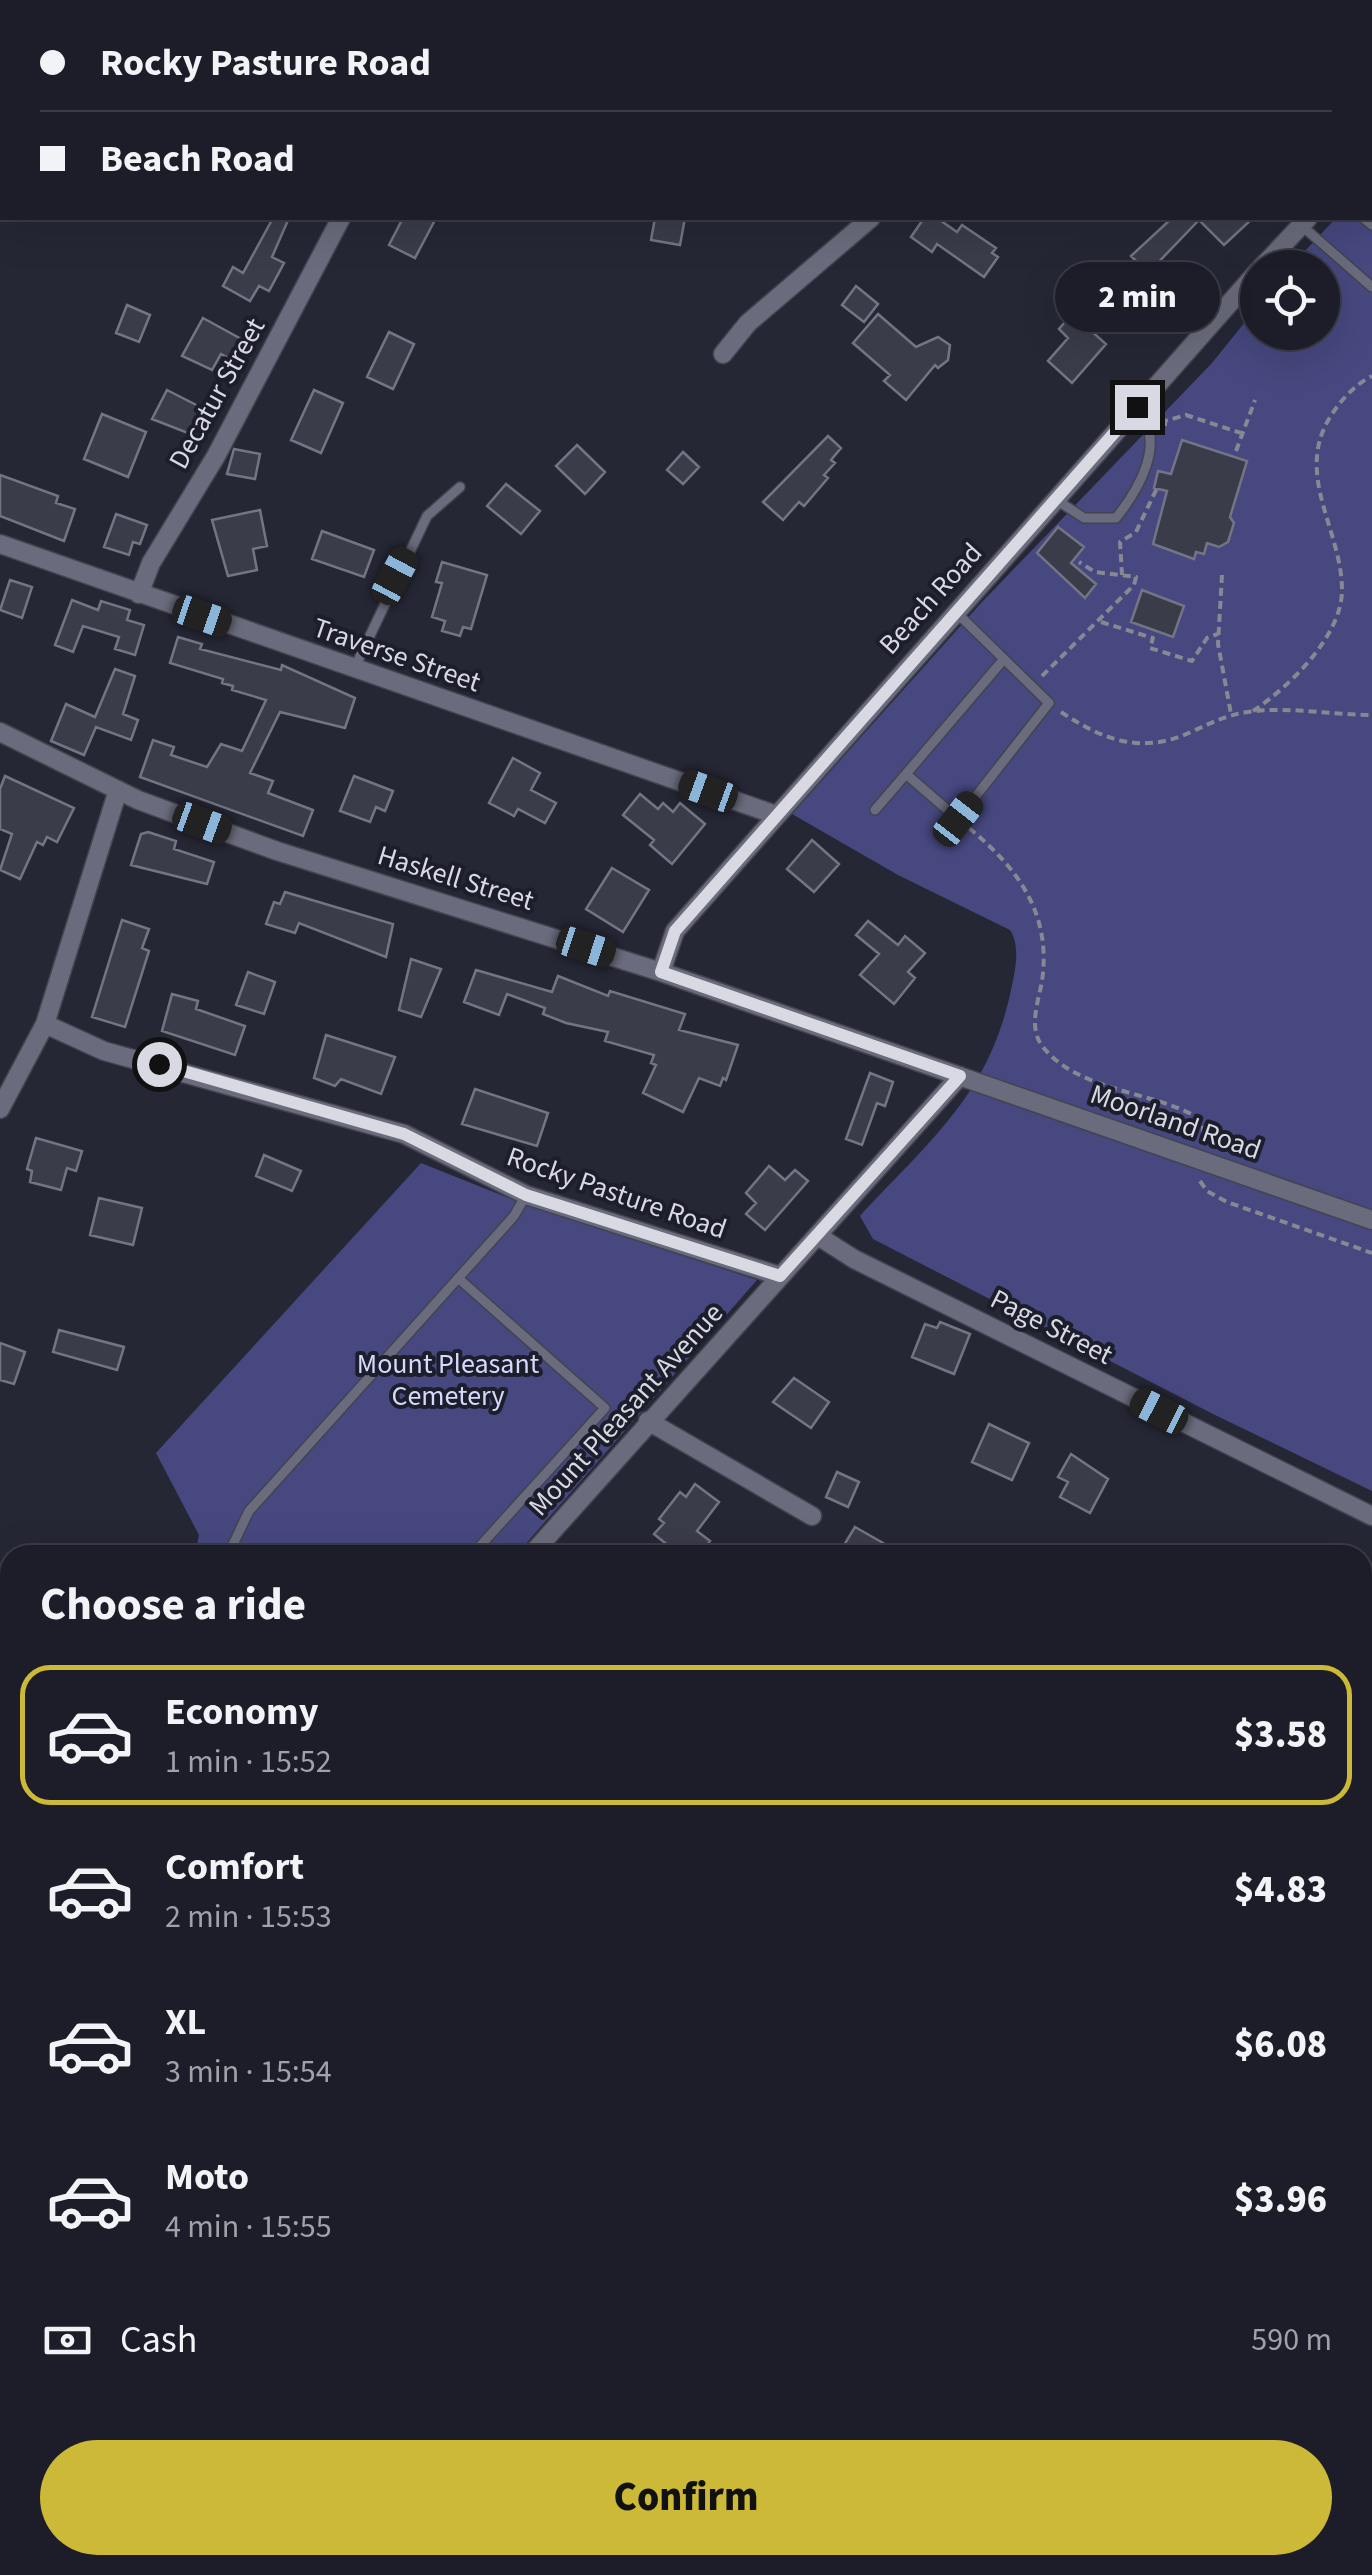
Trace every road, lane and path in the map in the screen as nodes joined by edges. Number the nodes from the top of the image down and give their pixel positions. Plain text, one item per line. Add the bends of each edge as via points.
1 (339, 220) edge
2 (870, 220) edge
3 (1305, 221) edge
4 (1277, 250) edge
5 (1372, 288) edge
6 (1240, 290) edge
7 (723, 354) dead end
8 (1372, 376) edge
9 (1255, 400) dead end
10 (1137, 407) junction
11 (1242, 432) junction
12 (1165, 436) dead end
13 (1236, 450) dead end
14 (460, 487) dead end
15 (1157, 488) dead end
16 (1055, 499) junction
17 (0, 544) edge
18 (1080, 562) dead end
19 (1122, 575) junction
20 (1222, 576) dead end
21 (140, 594) junction
22 (955, 612) junction
23 (1100, 622) junction
24 (1218, 634) junction
25 (1004, 659) junction
26 (354, 669) junction
27 (1032, 686) junction
28 (1049, 703) junction
29 (1253, 711) junction
30 (1231, 715) junction
31 (1372, 715) edge
32 (0, 732) edge
33 (906, 774) junction
34 (118, 790) junction
35 (874, 810) dead end
36 (776, 815) junction
37 (958, 819) junction
38 (661, 972) junction
39 (45, 1024) junction
40 (960, 1076) junction
41 (0, 1109) edge
42 (1202, 1159) junction
43 (526, 1195) junction
44 (1372, 1220) edge
45 (818, 1236) junction
46 (1372, 1254) edge
47 (780, 1276) junction
48 (458, 1278) junction
49 (648, 1422) junction
50 (812, 1516) dead end
51 (1372, 1516) edge
52 (233, 1545) edge
53 (481, 1545) edge
54 (540, 1545) edge

1 - 21 street, Decatur Street
2 - 7 street via 748,323
3 - 4 street, Beach Road
3 - 5 lane
6 - 10 street, Beach Road
8 - 29 path via 1335,408 1316,454 1342,589 1338,612 1314,652
9 - 11 path
10 - 16 street, Beach Road
10 - 16 lane via 1151,448 1142,478 1116,518 1084,518
11 - 12 path via 1186,414 1165,420
11 - 13 path
14 - 26 lane via 427,516
15 - 19 path via 1133,538 1120,542
16 - 22 street, Beach Road
17 - 21 street, Traverse Street
18 - 19 path via 1095,572
19 - 23 path via 1136,577 1134,585
20 - 24 path
21 - 26 street, Traverse Street
22 - 25 lane
22 - 36 street, Beach Road
23 - 24 path via 1153,638 1150,648 1192,660
23 - 27 path
24 - 30 path
25 - 27 lane
25 - 33 lane
26 - 36 street, Traverse Street
27 - 28 lane
28 - 30 path via 1096,734 1126,744 1155,744
28 - 37 lane
29 - 30 path
29 - 31 path
32 - 34 street, Haskell Street
33 - 35 lane
33 - 37 lane
34 - 38 street, Haskell Street via 278,851
34 - 39 street
36 - 38 street, Beach Road via 675,931
37 - 42 path via 1018,874 1036,910 1044,967 1034,1028 1044,1049 1076,1071 1197,1117
38 - 40 street, Haskell Street
39 - 41 street
39 - 43 street, Rocky Pasture Road via 104,1052 404,1134
40 - 42 street, Moorland Road
40 - 45 street, Mount Pleasant Avenue
42 - 44 street, Moorland Road
42 - 46 path via 1201,1185 1215,1196
43 - 47 street, Rocky Pasture Road
43 - 48 lane
45 - 47 street, Mount Pleasant Avenue
45 - 51 street, Page Street
47 - 49 street, Mount Pleasant Avenue
48 - 52 lane via 249,1511
48 - 53 lane via 605,1408
49 - 50 street
49 - 54 street, Mount Pleasant Avenue

